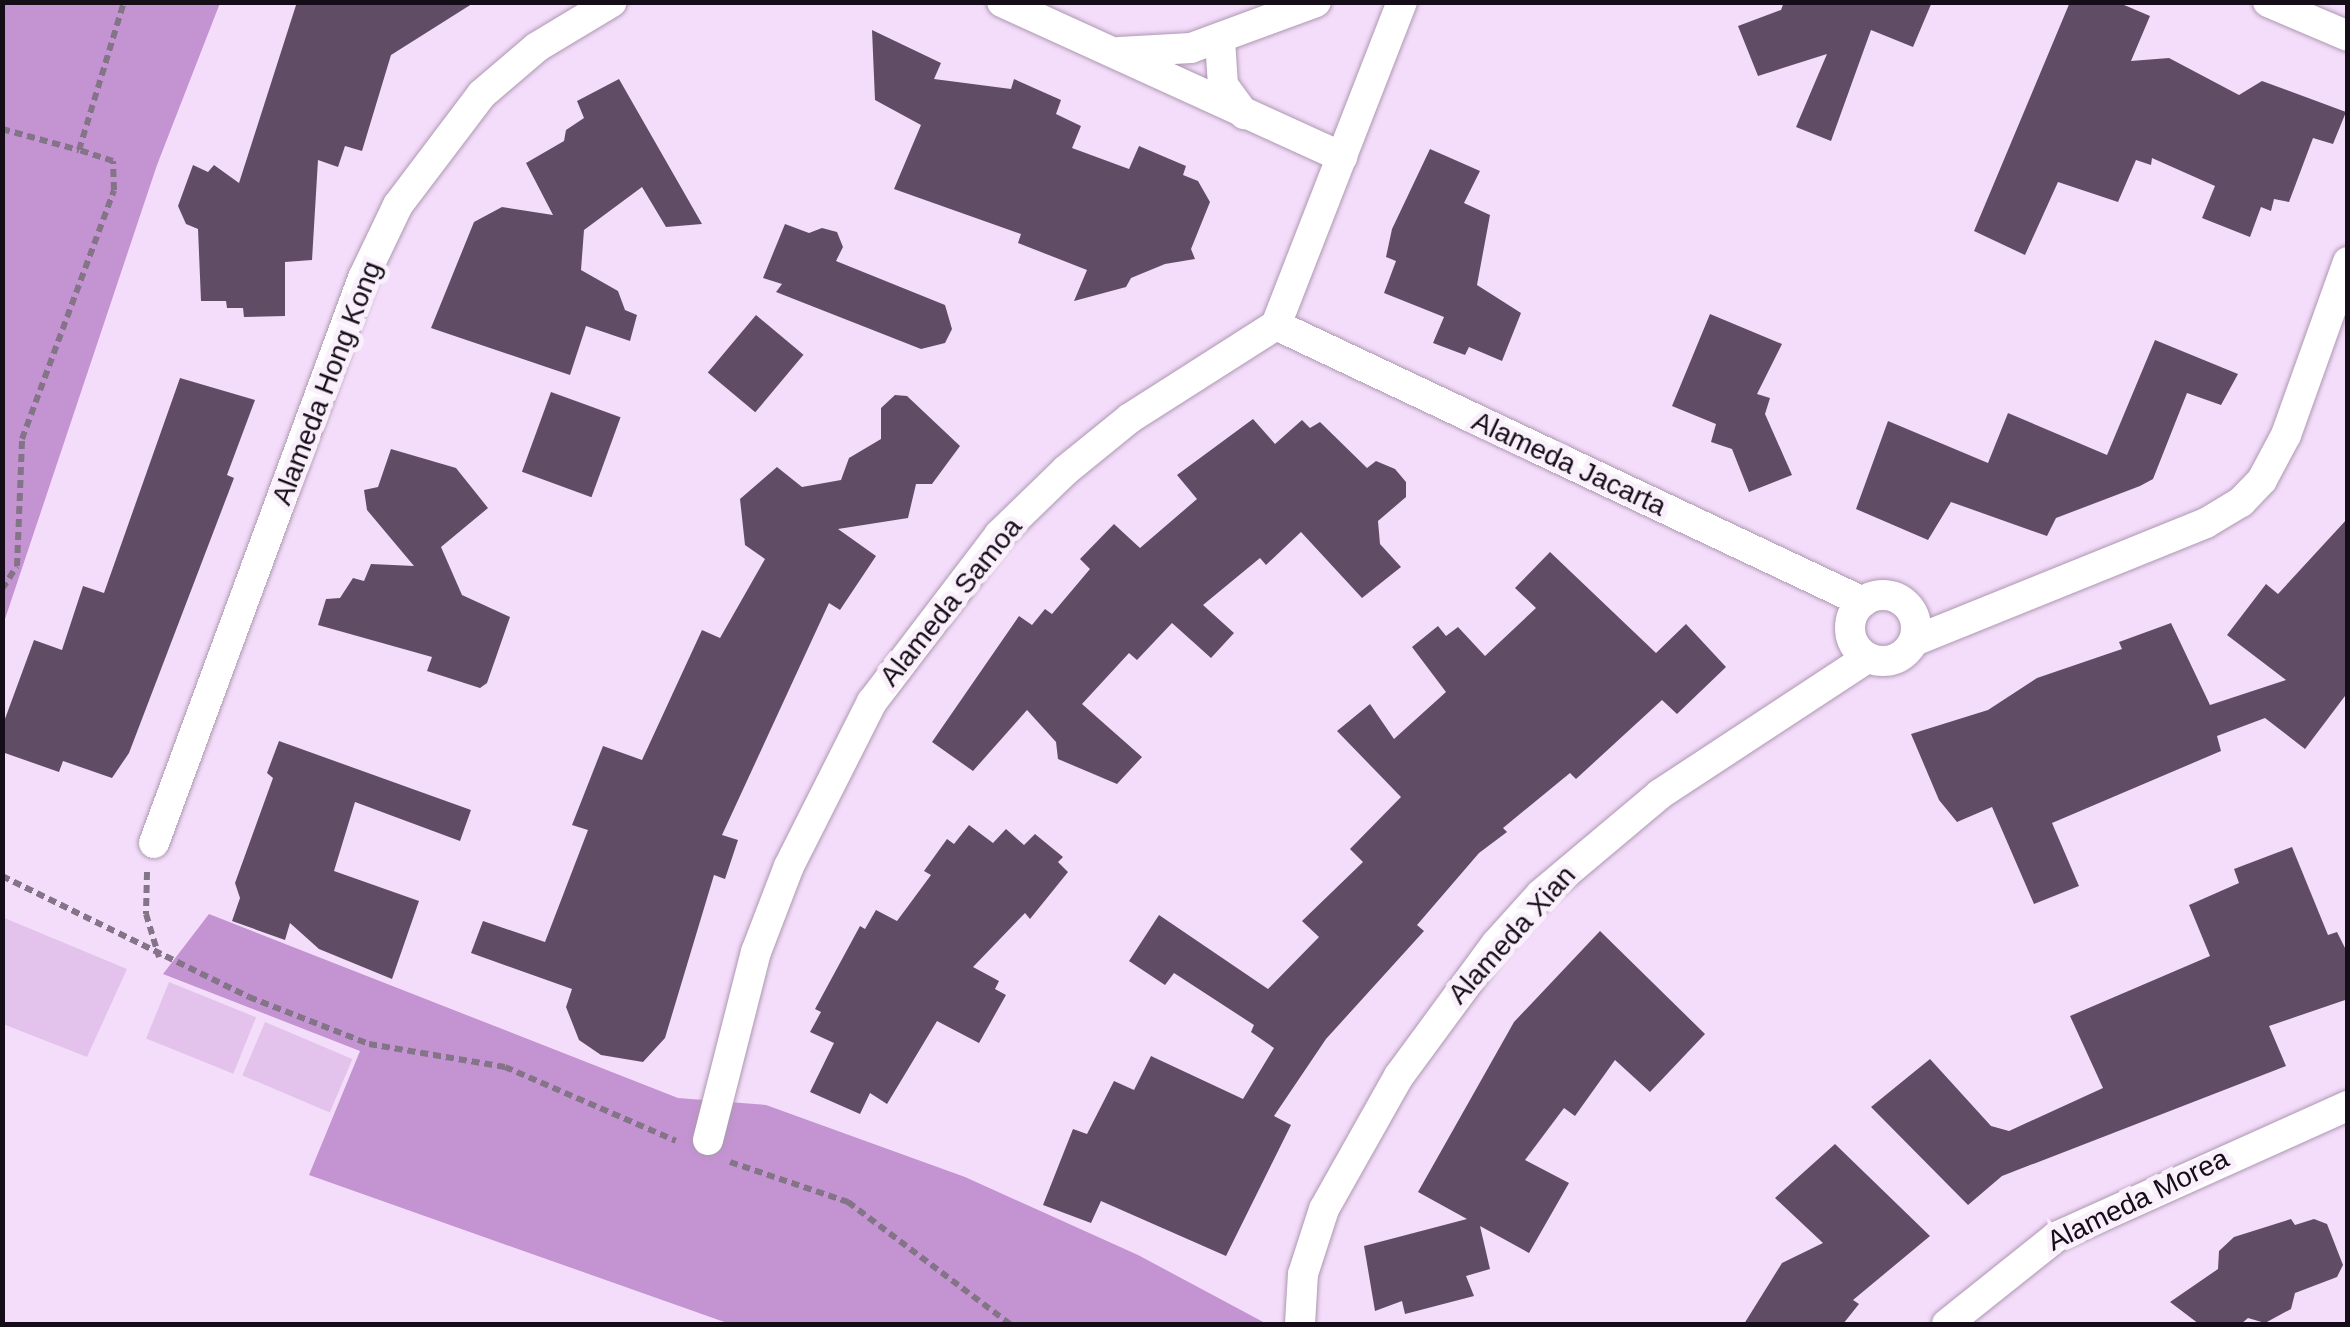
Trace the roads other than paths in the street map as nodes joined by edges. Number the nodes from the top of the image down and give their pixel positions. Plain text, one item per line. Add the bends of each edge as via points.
1 (612, 2) edge
2 (1002, 2) edge
3 (1316, 2) edge
4 (1402, 2) edge
5 (2268, 2) edge
6 (2310, 10) edge
7 (2348, 36) edge
8 (1220, 40) junction
9 (1106, 52) junction
10 (1245, 116) junction
11 (1342, 156) junction
12 (2348, 262) edge
13 (1276, 326) junction
14 (1863, 602) junction
15 (1914, 641) junction
16 (1868, 658) junction
17 (154, 844) road end
18 (2348, 1106) edge
19 (705, 1148) road end
20 (1300, 1324) edge
21 (1947, 1324) edge

1 - 17 street, Alameda Hong Kong via 537,46 482,94 398,205 363,278
2 - 9 street
3 - 8 street
4 - 11 street
5 - 6 street
6 - 7 street
8 - 9 street via 1157,52
8 - 10 street via 1223,85
9 - 10 street
10 - 11 street
11 - 13 street
12 - 15 street via 2286,435 2262,480 2240,502 2206,523
13 - 14 street, Alameda Jacarta
13 - 19 street, Alameda Samoa via 1130,418 1066,470 999,535 882,688 834,768 788,866 746,988
14 - 15 street via 1883,595 1903,602 1915,620
14 - 16 street via 1850,631
15 - 16 street via 1889,661
16 - 20 street, Alameda Xian via 1660,794 1555,881 1496,944 1399,1076 1324,1209 1303,1274
18 - 21 street, Alameda Morea via 2056,1236

